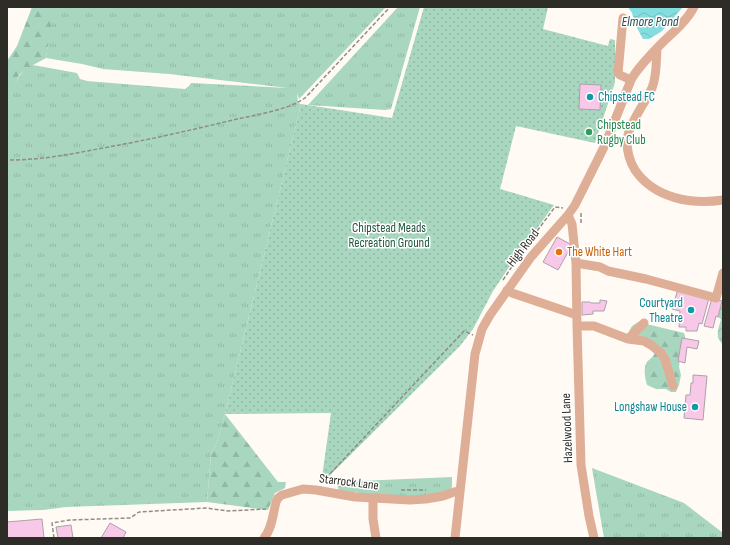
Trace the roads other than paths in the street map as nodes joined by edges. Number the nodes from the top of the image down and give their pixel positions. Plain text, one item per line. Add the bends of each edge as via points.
1 (694, 7) edge
2 (623, 18) dead end
3 (657, 49) junction
4 (631, 80) junction
5 (723, 200) edge
6 (568, 212) junction
7 (576, 263) junction
8 (723, 273) edge
9 (504, 287) junction
10 (577, 315) junction
11 (644, 322) dead end
12 (577, 326) junction
13 (628, 339) junction
14 (673, 386) dead end
15 (460, 491) junction
16 (373, 498) junction
17 (264, 538) edge
18 (376, 538) edge
19 (455, 538) edge
20 (594, 538) edge

1 - 3 street, High Road
2 - 4 street via 618,73
3 - 4 street, High Road
3 - 5 street via 654,81 630,128 627,140 632,164 651,187 668,196 689,201
4 - 6 street, High Road via 605,145 578,199
6 - 7 street, Hazelwood Lane via 572,224
6 - 9 street, High Road
7 - 8 street via 716,298
7 - 10 street, Hazelwood Lane
9 - 10 street via 516,294
9 - 15 street, High Road via 482,328 475,354
10 - 12 street, Hazelwood Lane
11 - 13 street
12 - 13 street via 594,326
12 - 20 street, Hazelwood Lane via 581,465
13 - 14 street via 651,344 661,354
15 - 16 street, Starrock Lane via 426,499
15 - 19 street, High Road
16 - 17 street, Starrock Lane via 302,489 282,495 276,502 270,529
16 - 18 street

